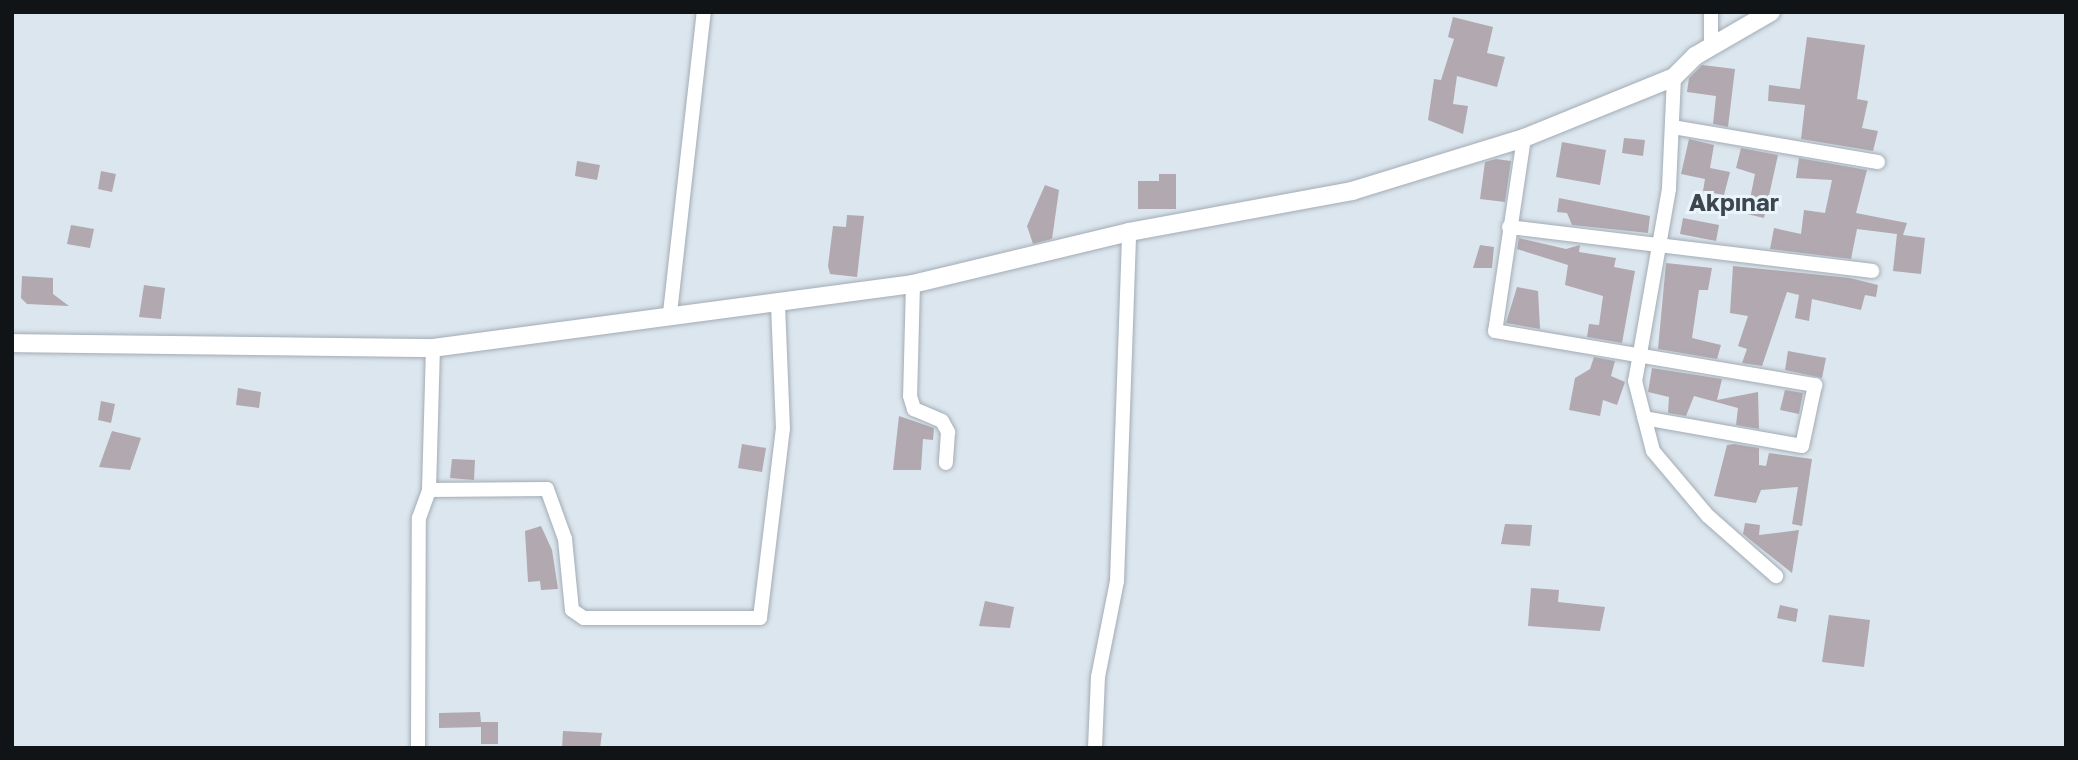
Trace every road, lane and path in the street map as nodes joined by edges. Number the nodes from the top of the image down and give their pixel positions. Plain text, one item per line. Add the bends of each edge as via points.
1 (704, 12) edge
2 (1711, 12) edge
3 (1770, 12) edge
4 (1711, 47) junction
5 (1674, 77) junction
6 (1673, 127) junction
7 (1524, 138) junction
8 (1878, 162) dead end
9 (1509, 227) junction
10 (1129, 232) junction
11 (1659, 246) junction
12 (1872, 271) dead end
13 (913, 284) junction
14 (778, 305) junction
15 (670, 313) junction
16 (12, 343) edge
17 (433, 348) junction
18 (1639, 358) junction
19 (1644, 418) junction
20 (946, 463) dead end
21 (429, 489) junction
22 (1776, 576) dead end
23 (418, 748) edge
24 (1095, 748) edge

1 - 15 street
2 - 4 street
3 - 4 street
4 - 5 street
5 - 6 street
5 - 7 street
6 - 8 street
6 - 11 street
7 - 9 street via 1516,220
7 - 10 street via 1352,191
9 - 11 street
9 - 18 street via 1495,331
10 - 13 street
10 - 24 street via 1117,581 1098,677
11 - 12 street
11 - 18 street
13 - 14 street
13 - 20 street via 910,396 914,409 942,421 948,432
14 - 15 street
14 - 21 street via 783,429 760,618 583,618 572,610 564,532 547,489
15 - 17 street
16 - 17 street
17 - 21 street
18 - 19 street via 1635,381
18 - 19 street via 1815,385 1802,446
19 - 22 street via 1653,451 1708,516
21 - 23 street via 419,518

